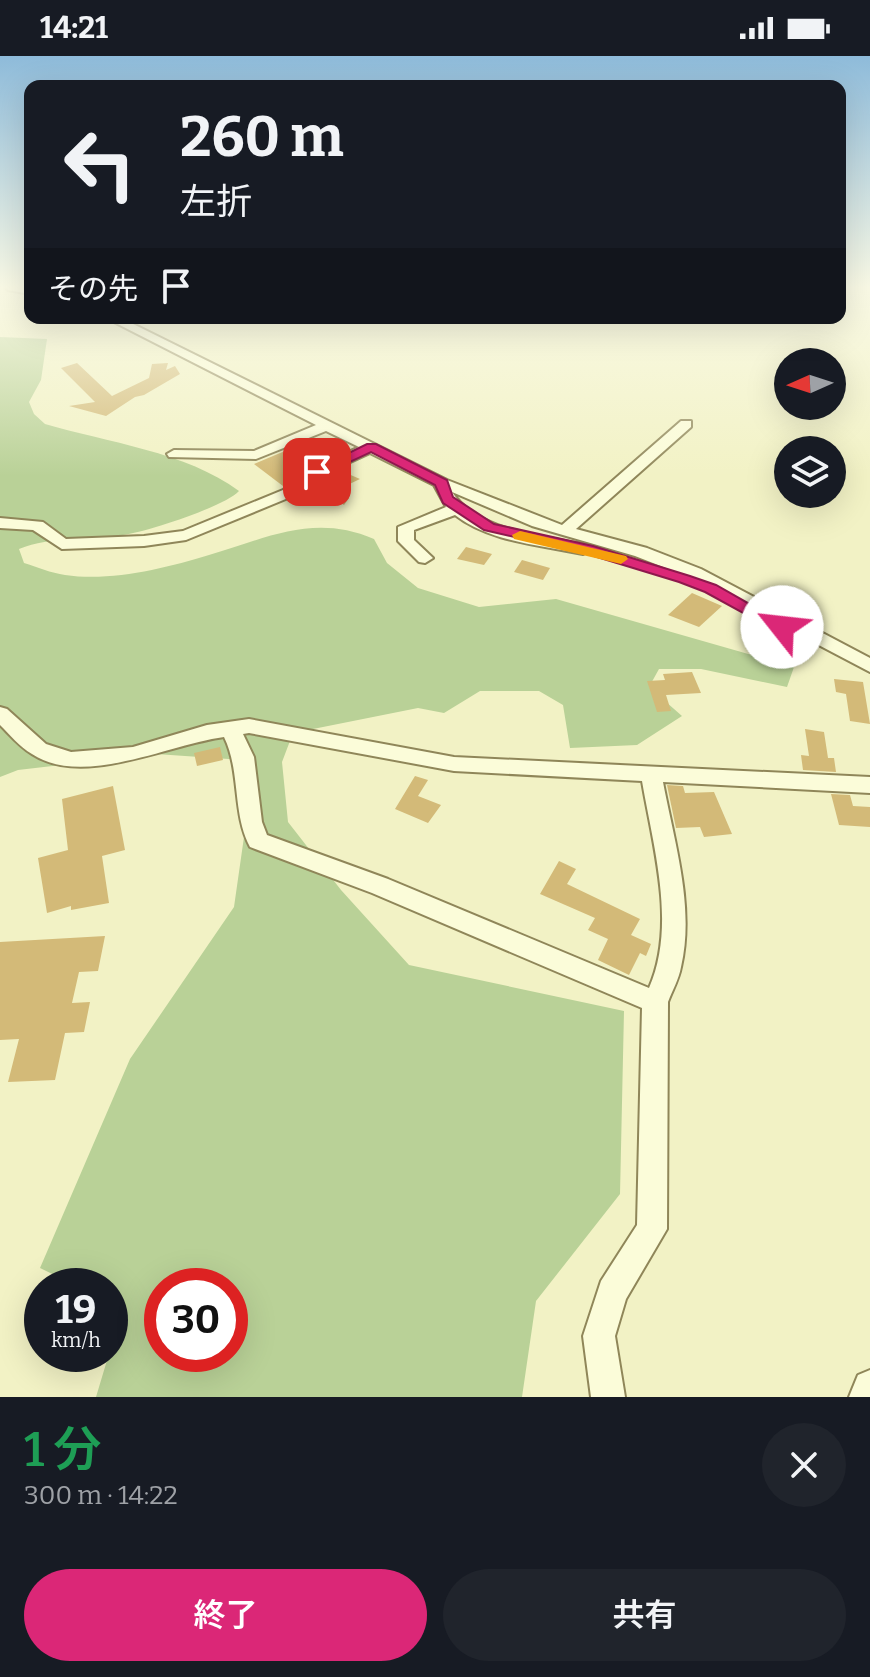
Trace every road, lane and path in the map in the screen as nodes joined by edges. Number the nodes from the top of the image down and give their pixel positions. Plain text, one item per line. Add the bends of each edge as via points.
1 (178, 351) edge
2 (686, 424) dead end
3 (328, 425) junction
4 (371, 447) junction
5 (174, 454) dead end
6 (442, 483) junction
7 (459, 508) junction
8 (0, 523) edge
9 (565, 530) junction
10 (425, 558) dead end
11 (870, 666) edge
12 (870, 676) edge
13 (0, 714) edge
14 (230, 728) junction
15 (651, 774) junction
16 (870, 785) edge
17 (655, 1002) junction
18 (870, 1387) edge
19 (608, 1397) edge
20 (866, 1397) edge

1 - 3 street
2 - 9 street
3 - 4 street
3 - 5 street via 256,455
4 - 6 street
4 - 8 street via 317,472 288,493 177,538 62,544 37,525
6 - 7 street via 443,494
6 - 9 street
7 - 10 street via 406,527 406,541
7 - 12 street via 501,531 588,550 710,588
9 - 11 street via 695,573
13 - 14 street via 39,749 71,759 133,754
14 - 15 street via 249,726 454,764
14 - 17 street via 244,757 258,841 380,886
15 - 16 street
15 - 17 street via 673,936 669,967
17 - 19 street via 652,1229 612,1292 599,1336
18 - 20 street

